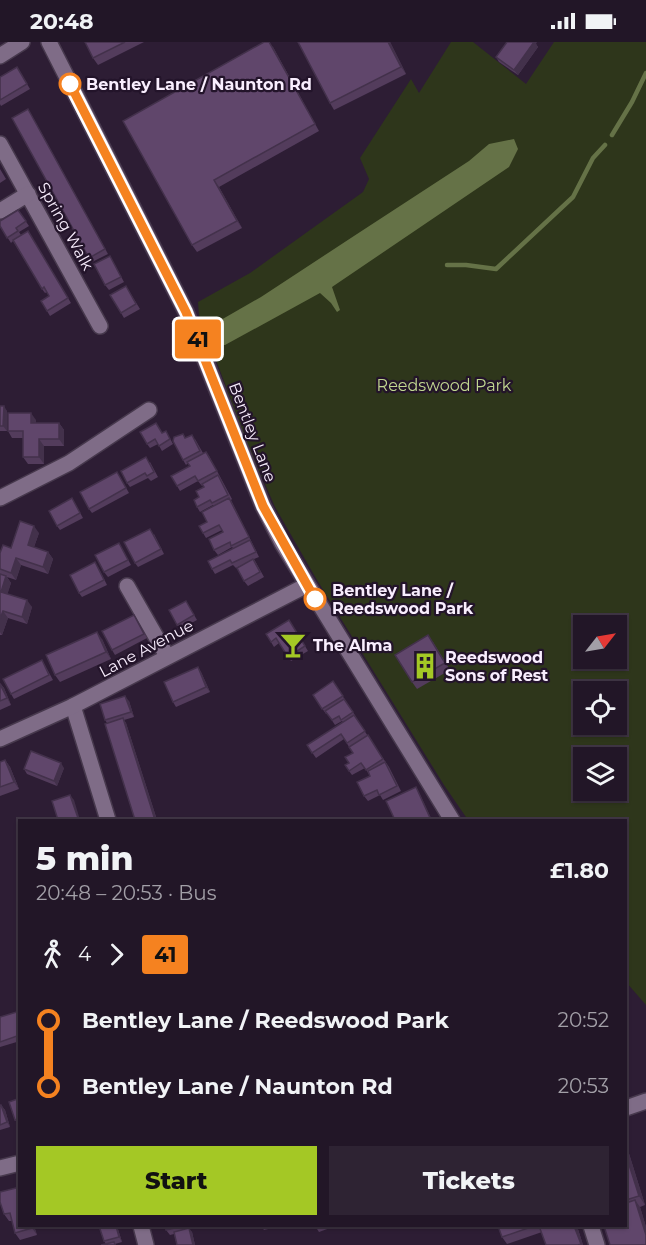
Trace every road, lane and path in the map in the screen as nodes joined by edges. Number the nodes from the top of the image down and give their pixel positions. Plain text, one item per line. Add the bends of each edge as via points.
1 (22, 42) edge
2 (48, 42) edge
3 (0, 56) edge
4 (0, 144) edge
5 (28, 194) junction
6 (0, 211) edge
7 (100, 326) dead end
8 (149, 410) dead end
9 (0, 498) edge
10 (307, 585) junction
11 (127, 586) dead end
12 (167, 656) junction
13 (73, 705) junction
14 (0, 740) edge
15 (108, 819) edge
16 (451, 819) edge
17 (646, 1101) edge
18 (627, 1108) edge
19 (18, 1164) edge
20 (0, 1168) edge
21 (141, 1227) edge
22 (591, 1227) edge
23 (146, 1245) edge
24 (597, 1245) edge

1 - 3 street
2 - 10 street, Bentley Lane via 188,315 263,506
4 - 5 street, Spring Walk
5 - 6 street
5 - 7 street, Spring Walk
8 - 9 street via 69,463
10 - 12 street, Lane Avenue
10 - 16 street, Bentley Lane
11 - 12 street
12 - 13 street, Lane Avenue
13 - 14 street, Lane Avenue
13 - 15 street
17 - 18 street
19 - 20 street
21 - 23 street
22 - 24 street

